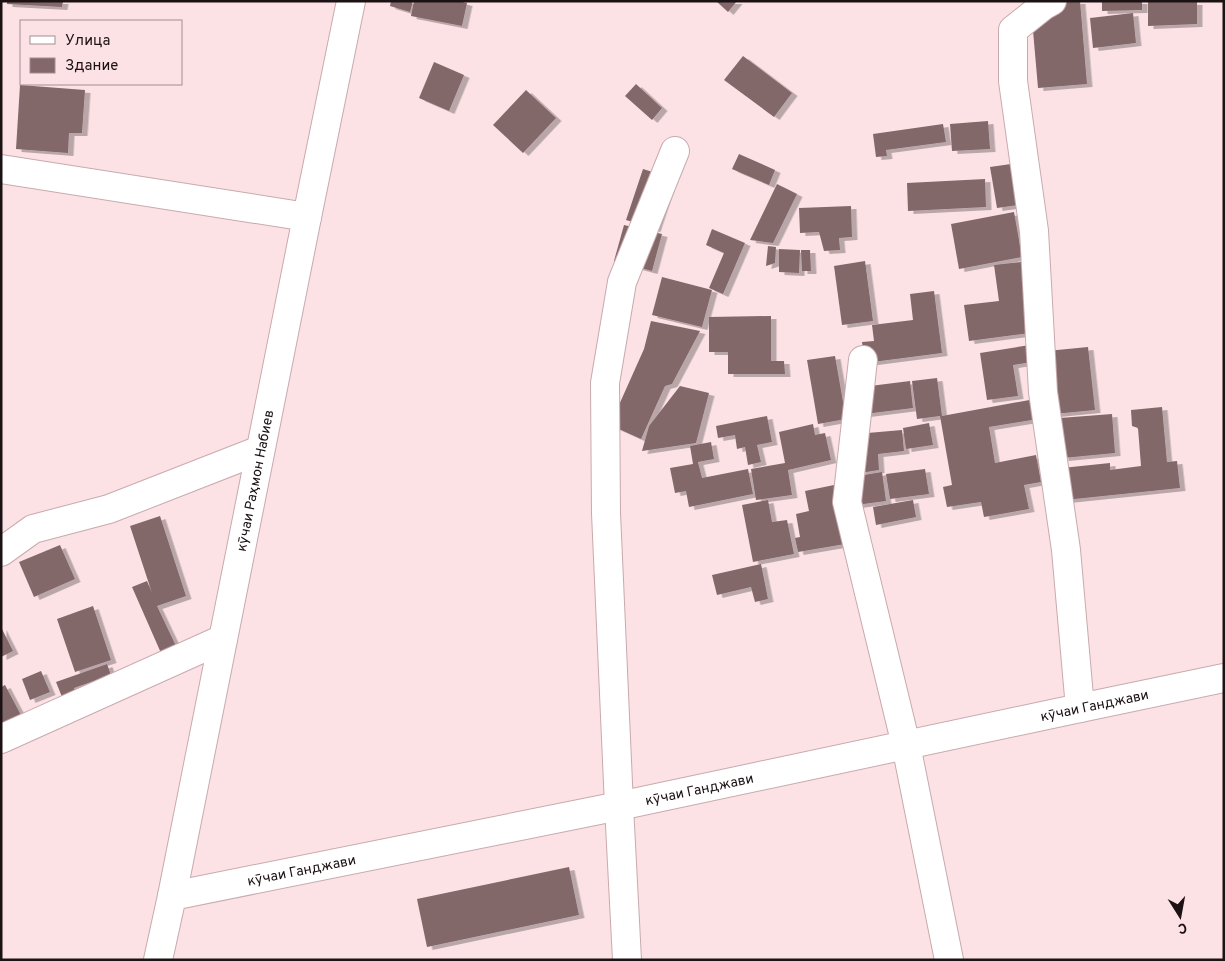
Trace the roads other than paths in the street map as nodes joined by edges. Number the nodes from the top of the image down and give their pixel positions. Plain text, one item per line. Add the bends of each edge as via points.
1 (351, 1) edge
2 (1052, 1) edge
3 (675, 151) dead end
4 (1, 169) edge
5 (307, 217) junction
6 (863, 360) dead end
7 (260, 450) junction
8 (1, 552) edge
9 (223, 639) junction
10 (1224, 678) edge
11 (1080, 708) junction
12 (1, 739) edge
13 (906, 745) junction
14 (619, 806) junction
15 (172, 896) junction
16 (158, 960) edge
17 (627, 960) edge
18 (949, 960) edge

1 - 5 street, кӯчаи Раҳмон Набиев
2 - 11 street via 1013,30 1013,81 1034,231 1043,392 1066,550
3 - 14 street via 622,282 605,384 606,513
4 - 5 street
5 - 7 street, кӯчаи Раҳмон Набиев
6 - 13 street via 847,502
7 - 8 street via 109,509 33,529
7 - 9 street, кӯчаи Раҳмон Набиев
9 - 12 street
9 - 15 street, кӯчаи Раҳмон Набиев
10 - 11 street, кӯчаи Ганджави
11 - 13 street, кӯчаи Ганджави
13 - 14 street, кӯчаи Ганджави
13 - 18 street
14 - 15 street, кӯчаи Ганджави
14 - 17 street
15 - 16 street, кӯчаи Раҳмон Набиев

